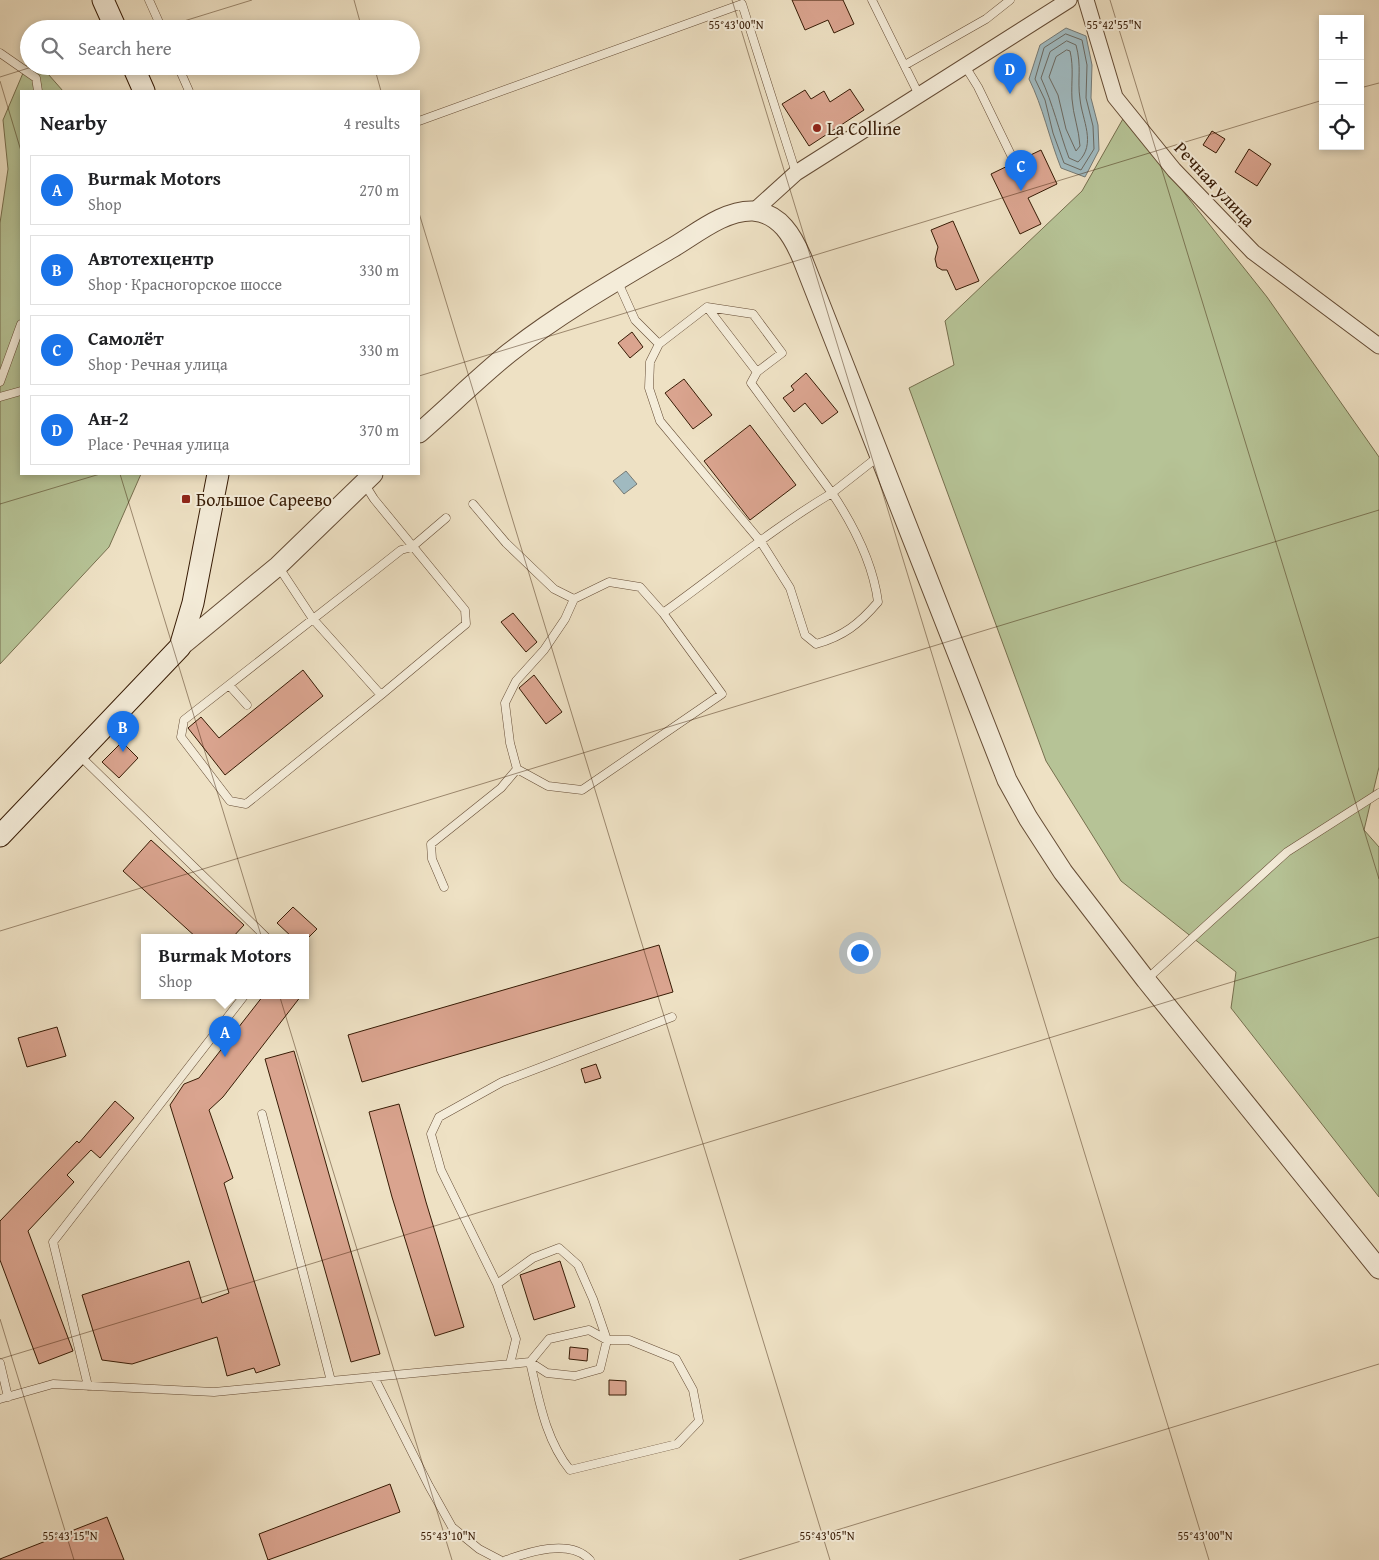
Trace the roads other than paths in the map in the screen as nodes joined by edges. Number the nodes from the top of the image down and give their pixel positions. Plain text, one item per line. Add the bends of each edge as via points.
1 (103, 0) edge
2 (150, 0) edge
3 (872, 0) edge
4 (1010, 0) edge
5 (1069, 0) edge
6 (1086, 0) edge
7 (741, 2) edge
8 (112, 20) edge
9 (158, 20) edge
10 (0, 53) edge
11 (905, 65) junction
12 (965, 66) junction
13 (20, 67) edge
14 (32, 75) edge
15 (137, 75) edge
16 (182, 75) edge
17 (38, 90) edge
18 (144, 90) edge
19 (189, 90) edge
20 (919, 95) junction
21 (420, 122) edge
22 (1012, 157) dead end
23 (796, 173) junction
24 (754, 211) junction
25 (617, 280) junction
26 (707, 307) junction
27 (20, 327) edge
28 (659, 344) junction
29 (1379, 346) edge
30 (756, 372) junction
31 (0, 382) edge
32 (20, 391) edge
33 (0, 397) edge
34 (420, 432) edge
35 (881, 455) junction
36 (218, 475) edge
37 (368, 478) edge
38 (832, 492) junction
39 (473, 504) dead end
40 (446, 518) dead end
41 (761, 542) junction
42 (412, 547) junction
43 (278, 566) junction
44 (574, 599) junction
45 (663, 613) junction
46 (313, 619) junction
47 (180, 647) junction
48 (229, 685) junction
49 (380, 695) junction
50 (247, 705) dead end
51 (77, 753) junction
52 (517, 769) junction
53 (1379, 793) edge
54 (0, 836) edge
55 (444, 887) dead end
56 (263, 934) edge
57 (1146, 980) junction
58 (242, 999) edge
59 (672, 1017) dead end
60 (262, 1114) dead end
61 (1379, 1269) edge
62 (497, 1284) junction
63 (606, 1340) junction
64 (530, 1362) junction
65 (0, 1363) edge
66 (510, 1364) junction
67 (374, 1377) junction
68 (331, 1381) junction
69 (88, 1386) junction
70 (8, 1397) junction
71 (0, 1399) edge
72 (500, 1560) edge
73 (506, 1560) edge
74 (590, 1560) edge

1 - 8 main road
2 - 9 lane
3 - 11 lane
4 - 11 lane via 986,18
5 - 12 street
6 - 29 street, Речная улица via 1115,96 1174,170 1253,252
7 - 21 lane
7 - 23 lane
10 - 13 lane
11 - 20 lane
12 - 20 street
12 - 22 lane
14 - 17 lane via 36,78
15 - 18 main road
16 - 19 lane
20 - 23 street
23 - 24 street
24 - 25 street via 728,215
24 - 35 street via 774,218 791,233
25 - 28 lane via 635,320
25 - 34 street via 510,353
26 - 28 lane
26 - 30 lane
26 - 30 lane via 753,314 782,353
27 - 31 lane
28 - 41 lane via 650,362 649,388 660,421
30 - 38 lane via 751,383
32 - 33 lane
35 - 38 lane
35 - 57 street via 1007,780 1064,872
36 - 47 main road via 193,603
37 - 42 lane via 374,500
37 - 43 street
38 - 41 lane
38 - 41 lane via 872,572 878,602 839,637 816,644 805,635 790,588
39 - 44 lane via 506,543 554,589
40 - 42 lane
41 - 45 lane
42 - 46 lane via 401,550
42 - 49 lane via 465,610 466,624
43 - 46 lane
43 - 47 street
44 - 45 lane via 609,582 640,588
44 - 52 lane via 565,619 544,650 516,681 505,703
45 - 52 lane via 722,694 582,790 548,786
46 - 48 lane
46 - 49 lane
47 - 51 main road
48 - 49 lane via 184,720 181,737 230,801 246,804
48 - 50 lane
51 - 54 main road
51 - 56 lane
52 - 55 lane via 501,788 431,844 432,859
53 - 57 lane via 1287,852
57 - 61 street
58 - 69 lane via 53,1242
59 - 62 lane via 502,1082 439,1117 431,1134 441,1170
60 - 68 lane
62 - 63 lane via 533,1258 559,1248 578,1265 594,1298
62 - 66 lane via 516,1339
63 - 64 lane via 589,1330 549,1339
63 - 64 lane via 600,1369 575,1376 547,1373
63 - 64 lane via 629,1340 676,1359 693,1390 698,1421 677,1444 570,1470 557,1453 548,1429
64 - 66 lane
65 - 70 lane
66 - 67 lane
67 - 68 lane
67 - 72 lane via 452,1527 479,1549
68 - 69 lane via 214,1392
69 - 70 lane via 53,1384
70 - 71 lane
73 - 74 lane via 540,1549 564,1548

